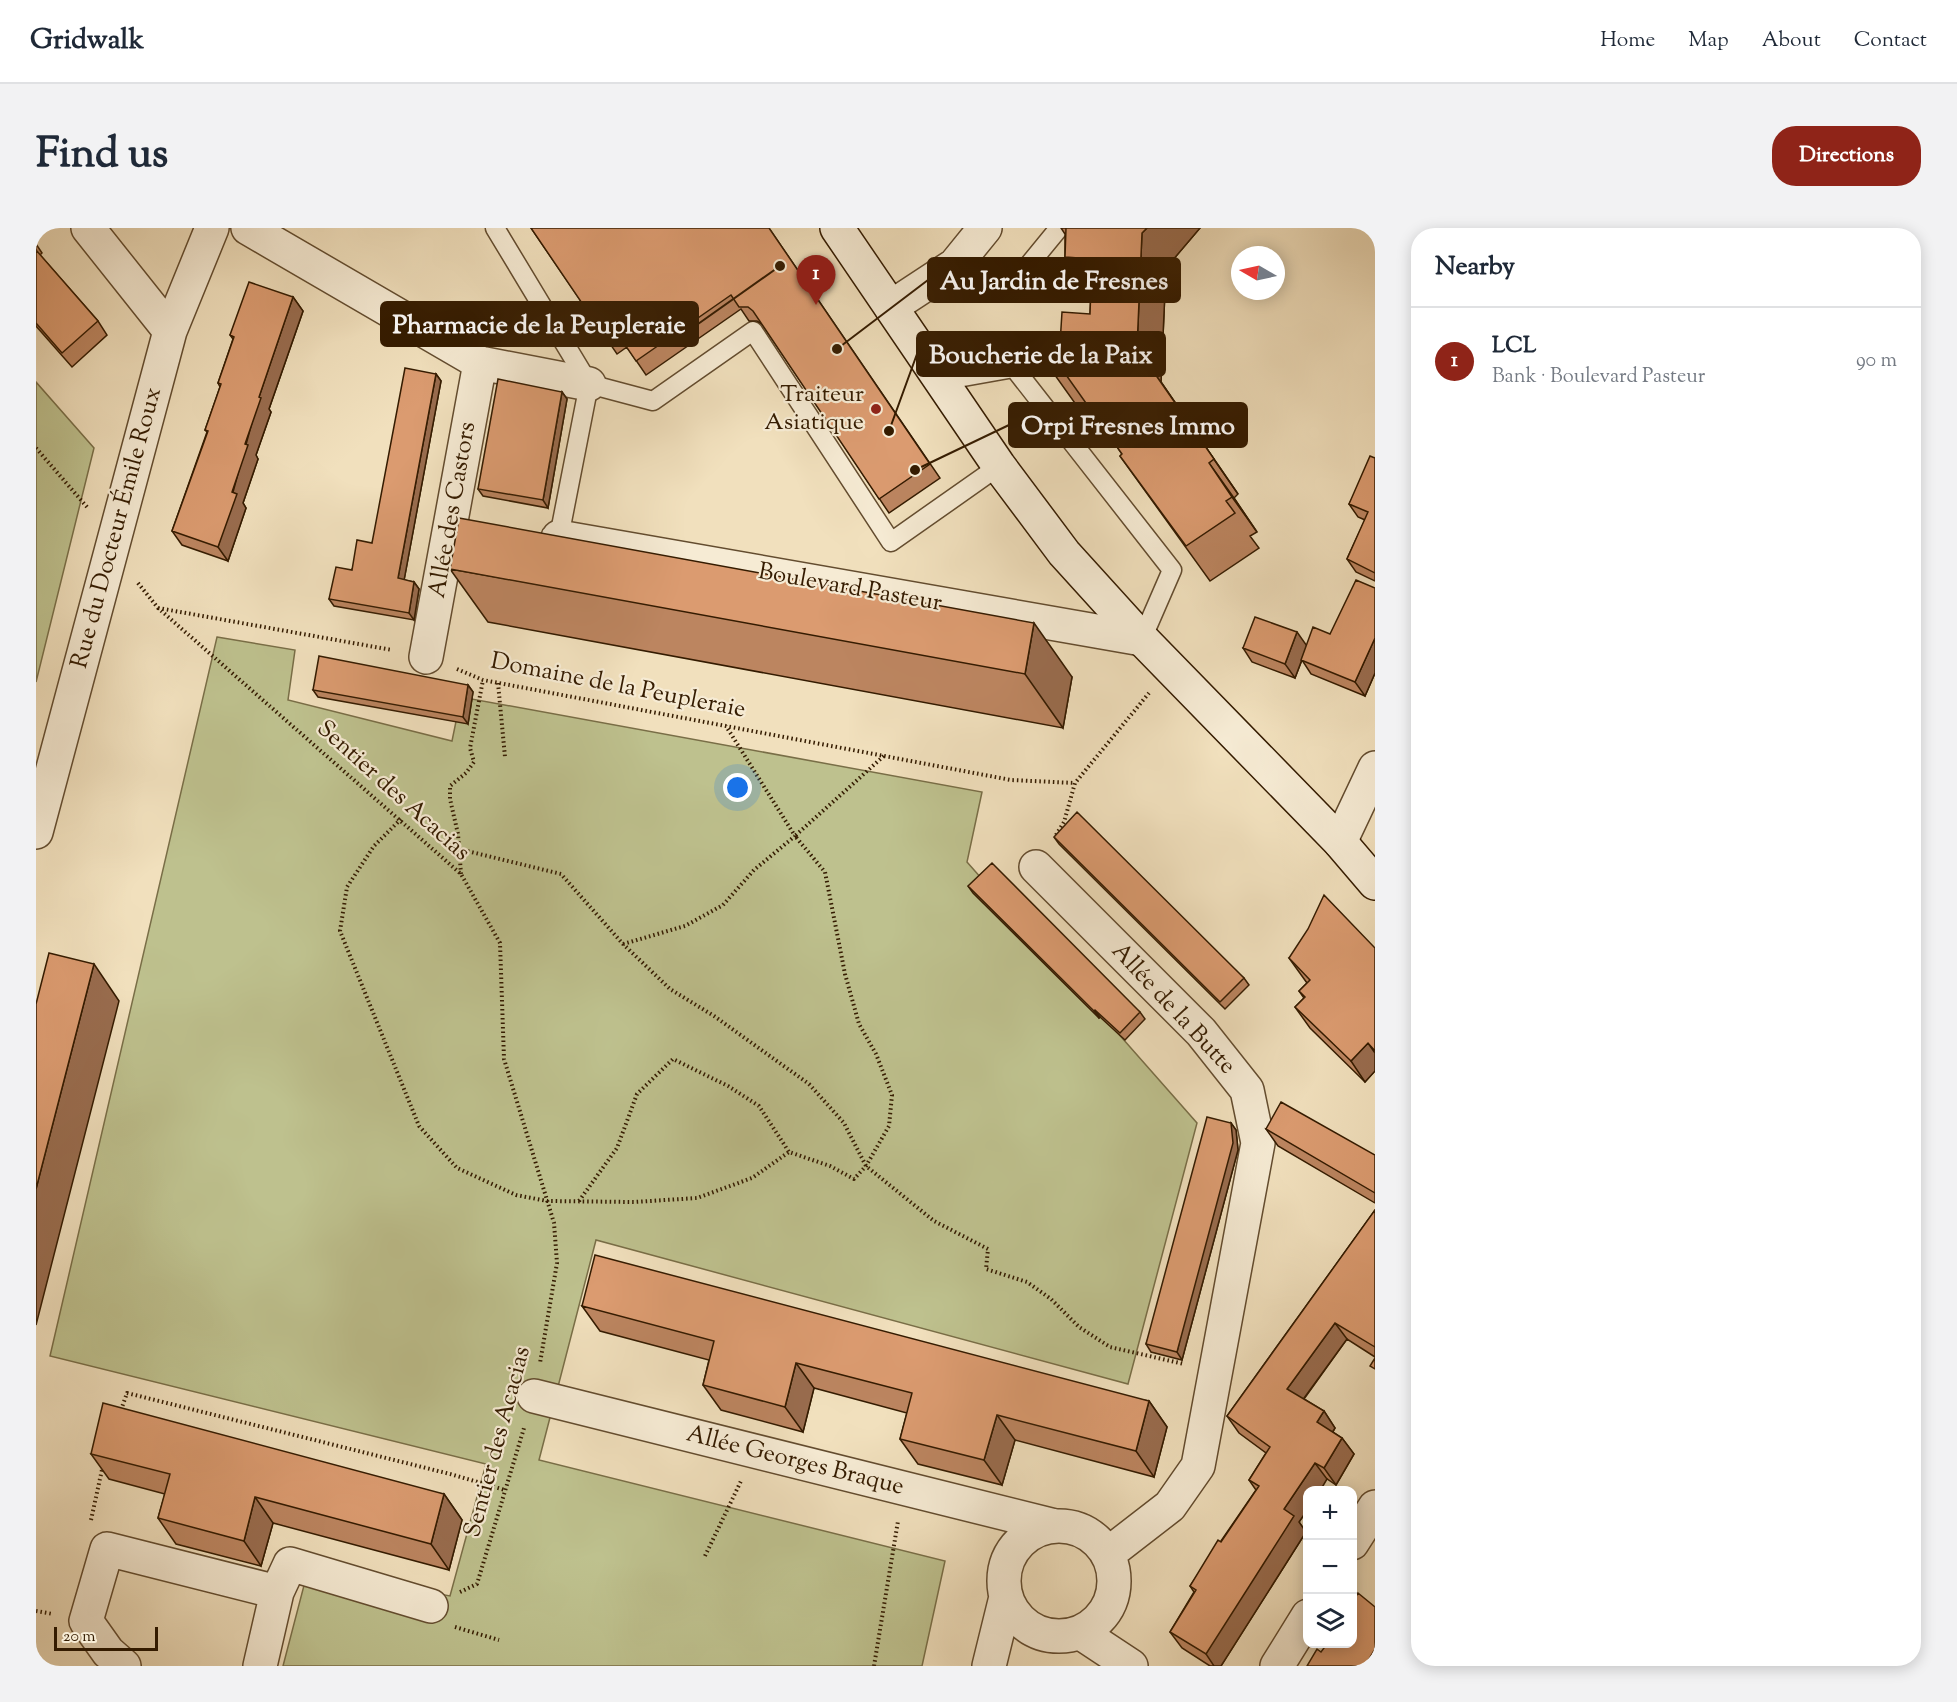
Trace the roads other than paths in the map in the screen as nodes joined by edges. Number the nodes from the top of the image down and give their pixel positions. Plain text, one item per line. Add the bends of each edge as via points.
1 (88, 228) edge
2 (212, 228) edge
3 (248, 228) edge
4 (495, 228) edge
5 (837, 228) edge
6 (985, 228) edge
7 (1059, 228) edge
8 (955, 265) junction
9 (891, 307) junction
10 (170, 331) junction
11 (480, 363) junction
12 (941, 381) junction
13 (589, 384) junction
14 (999, 466) junction
15 (548, 535) joint
16 (1142, 639) junction
17 (426, 657) road end
18 (1375, 768) edge
19 (36, 832) edge
20 (1340, 842) junction
21 (1036, 867) road end
22 (1375, 883) edge
23 (534, 1396) road end
24 (1375, 1507) edge
25 (1055, 1526) junction
26 (1355, 1540) edge
27 (1108, 1554) junction
28 (277, 1592) junction
29 (1005, 1597) junction
30 (431, 1606) road end
31 (1303, 1624) edge
32 (1081, 1634) junction
33 (124, 1666) edge
34 (260, 1666) edge
35 (988, 1666) edge
36 (1131, 1666) edge
37 (1277, 1666) edge

1 - 10 street
2 - 10 street, Rue du Docteur Émile Roux
3 - 11 street
4 - 13 lane
5 - 9 street
6 - 8 street
7 - 8 lane via 1023,272
8 - 9 street
9 - 12 street
10 - 19 street, Rue du Docteur Émile Roux
11 - 13 street
11 - 17 street, Allée des Castors via 462,521
12 - 14 street
12 - 16 lane via 1014,368 1172,570
13 - 14 lane via 653,401 753,331 891,542
13 - 15 lane
14 - 16 street via 1064,554
15 - 16 street, Boulevard Pasteur
16 - 20 street
18 - 20 street
20 - 22 street
21 - 27 street, Allée de la Butte via 1201,1032 1247,1090 1258,1143 1198,1466 1170,1506
23 - 25 street, Allée Georges Braque
24 - 26 street
25 - 27 street, Allée Georges Braque via 1086,1532
25 - 29 street via 1039,1529 1014,1550 1006,1564
27 - 32 street via 1114,1572 1114,1591 1108,1609
28 - 30 street via 290,1564
28 - 33 street via 106,1549 86,1621 108,1652
28 - 34 street
29 - 32 street via 1013,1614 1027,1627 1044,1635
29 - 35 street
31 - 37 street
32 - 36 street

